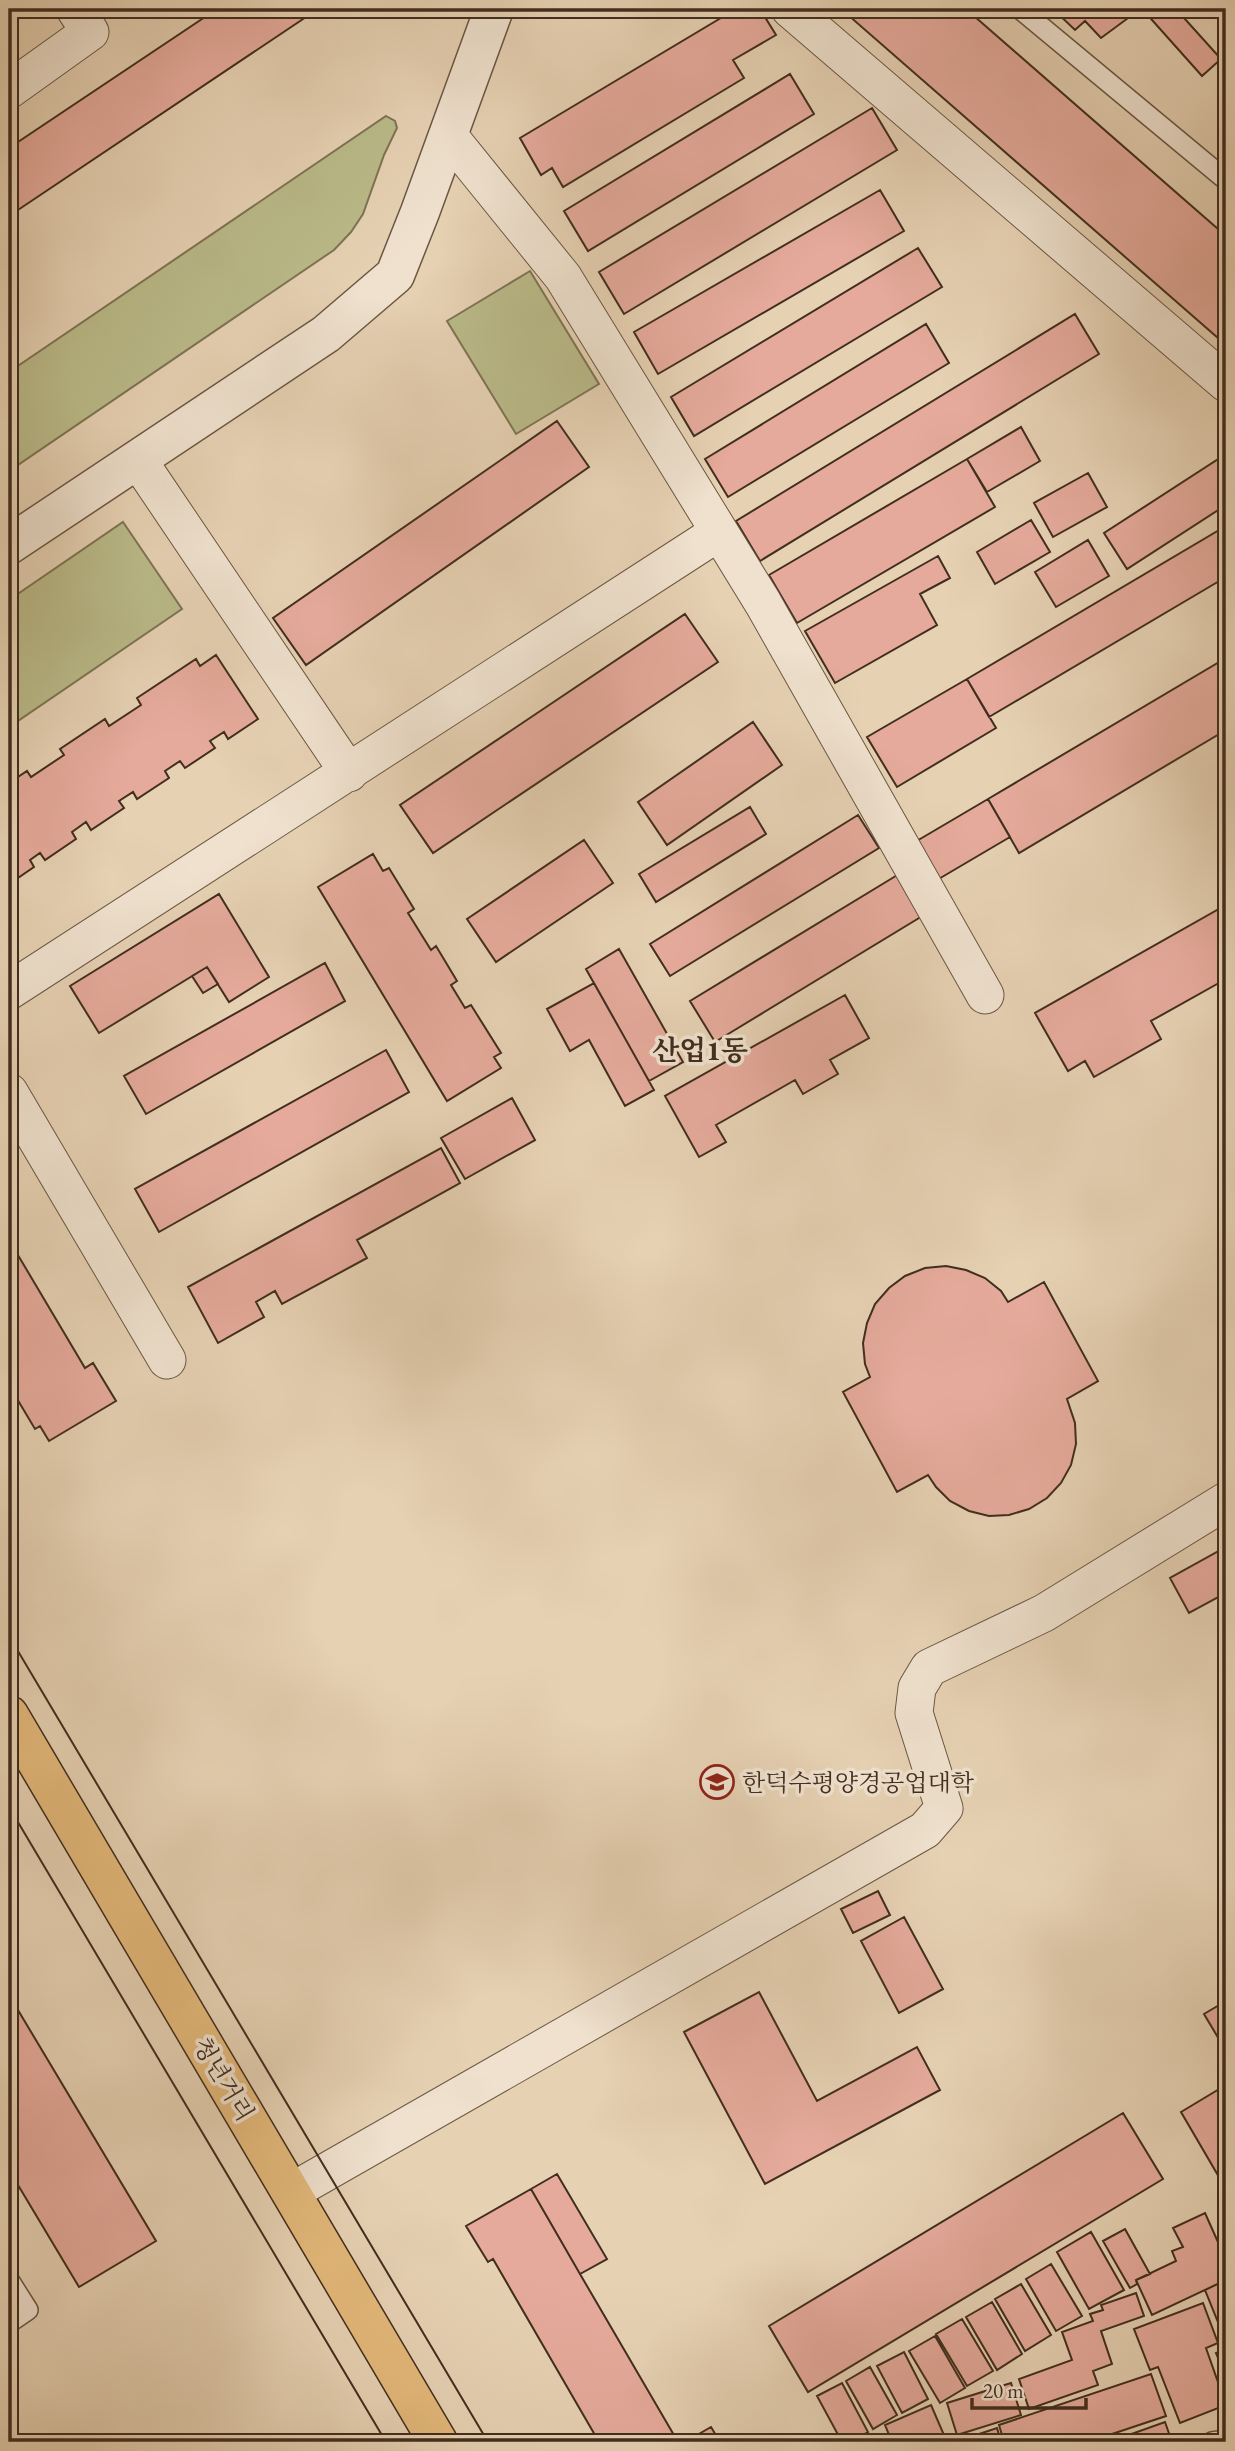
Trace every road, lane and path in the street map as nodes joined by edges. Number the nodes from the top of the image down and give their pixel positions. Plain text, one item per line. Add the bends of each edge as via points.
1 (75, 9) edge
2 (494, 9) edge
3 (790, 9) edge
4 (1020, 9) edge
5 (9, 90) edge
6 (448, 135) junction
7 (1226, 180) edge
8 (1226, 383) edge
9 (138, 460) junction
10 (719, 532) junction
11 (9, 545) edge
12 (349, 773) junction
13 (9, 991) edge
14 (985, 995) dead end
15 (9, 1092) edge
16 (167, 1360) dead end
17 (1226, 1501) edge
18 (9, 1715) edge
19 (291, 2192) junction
20 (9, 2280) edge
21 (9, 2323) edge
22 (1226, 2440) edge
23 (438, 2442) edge
24 (1212, 2442) edge

1 - 5 street via 90,32
2 - 6 street
3 - 8 street
4 - 7 lane
6 - 9 street via 395,275 326,334
6 - 10 street via 563,277
9 - 11 street
9 - 12 street
10 - 12 street
10 - 14 street
12 - 13 street
15 - 16 street
17 - 19 street via 1044,1613 929,1668 917,1688 914,1713 944,1808 925,1830
18 - 19 main road, 청년거리
19 - 23 main road, 청년거리
20 - 21 lane via 28,2310
22 - 24 lane

